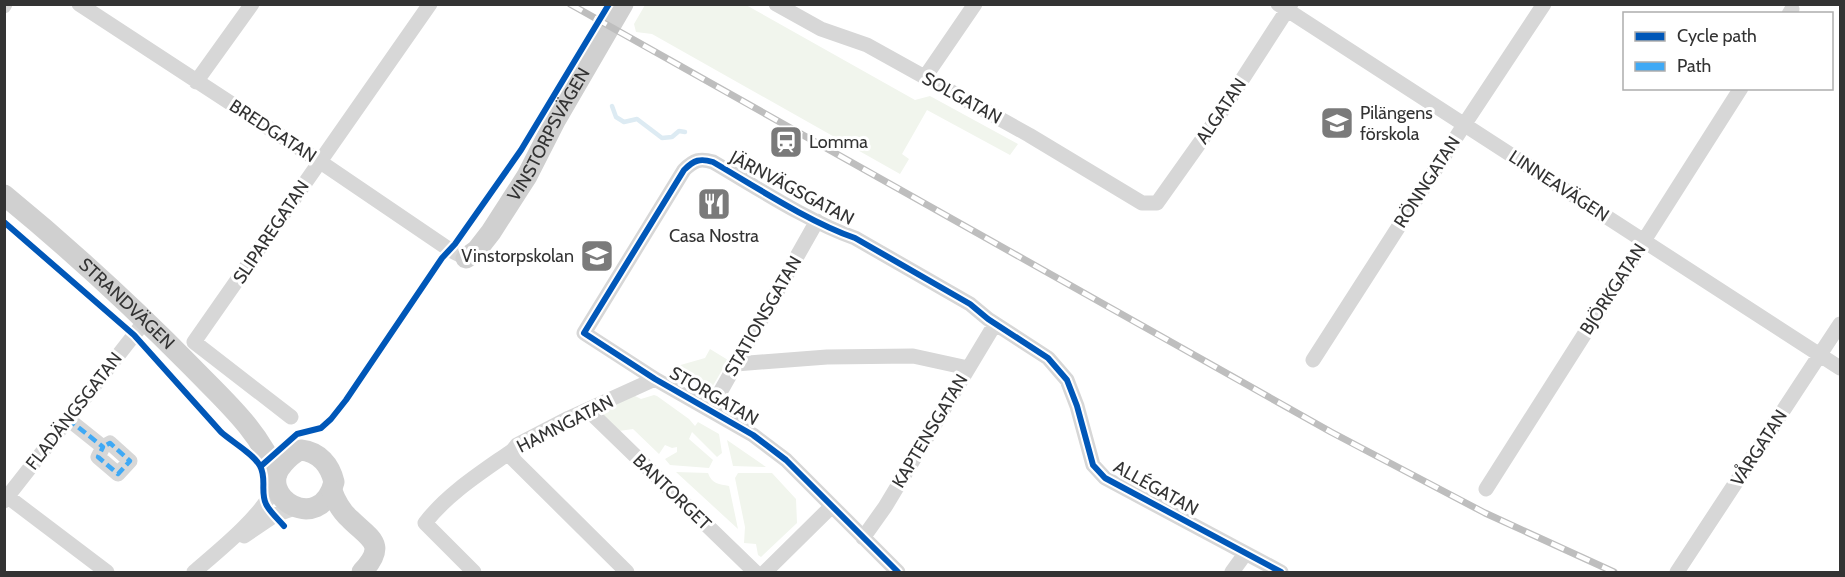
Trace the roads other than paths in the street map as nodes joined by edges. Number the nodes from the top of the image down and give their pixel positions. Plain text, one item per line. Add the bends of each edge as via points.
1 (79, 4) edge
2 (252, 4) edge
3 (430, 4) edge
4 (623, 4) edge
5 (776, 4) edge
6 (975, 4) edge
7 (1544, 4) edge
8 (1285, 7) edge
9 (802, 10) edge
10 (925, 77) junction
11 (196, 82) junction
12 (1740, 90) edge
13 (1464, 125) junction
14 (319, 161) junction
15 (4, 195) edge
16 (1142, 202) joint
17 (817, 221) junction
18 (1644, 241) junction
19 (466, 258) joint
20 (145, 321) junction
21 (995, 324) junction
22 (1840, 324) edge
23 (584, 333) joint
24 (194, 342) joint
25 (1820, 355) junction
26 (1048, 358) joint
27 (1313, 360) dead end
28 (736, 364) junction
29 (968, 368) junction
30 (1840, 368) edge
31 (655, 379) junction
32 (710, 410) junction
33 (589, 411) junction
34 (291, 417) dead end
35 (68, 419) junction
36 (243, 419) junction
37 (103, 447) dead end
38 (513, 450) junction
39 (293, 452) junction
40 (276, 481) junction
41 (1486, 489) dead end
42 (332, 491) junction
43 (6, 499) edge
44 (317, 507) junction
45 (831, 507) junction
46 (295, 508) junction
47 (350, 519) junction
48 (863, 538) junction
49 (1245, 554) junction
50 (212, 558) junction
51 (108, 573) edge
52 (194, 573) edge
53 (362, 573) edge
54 (474, 573) edge
55 (627, 573) edge
56 (755, 573) edge
57 (765, 573) edge
58 (898, 573) edge
59 (1232, 573) edge
60 (1281, 573) edge
61 (1677, 573) edge

1 - 11 street, BREDGATAN
2 - 11 street
3 - 14 street, SLIPAREGATAN
4 - 19 street, VINSTORPSVÄGEN via 527,176 491,232
5 - 9 street, SOLGATAN
6 - 10 street
7 - 13 street, RÖNNGATAN
8 - 13 street, LINNEAVÄGEN
8 - 16 street, ALGATAN via 1216,120 1157,203
9 - 10 street, SOLGATAN via 821,29 867,45
10 - 16 street, SOLGATAN
11 - 14 street, BREDGATAN
12 - 18 street, BJÖRKGATAN
13 - 18 street, LINNEAVÄGEN
13 - 27 street, RÖNNGATAN
14 - 19 street, BREDGATAN
14 - 24 street, SLIPAREGATAN
15 - 20 street, STRANDVÄGEN
17 - 21 street, JÄRNVÄGSGATAN via 855,238 961,299
17 - 23 street, JÄRNVÄGSGATAN via 713,162 693,162 684,170
17 - 28 street, STATIONSGATAN
18 - 25 street, LINNEAVÄGEN
18 - 41 street, BJÖRKGATAN
20 - 35 street, FLADÄNGSGATAN
20 - 36 street, STRANDVÄGEN
21 - 26 street, JÄRNVÄGSGATAN
21 - 29 street, KAPTENSGATAN
22 - 25 street, VÅRGATAN
23 - 31 street, STORGATAN
24 - 34 street, STRANDVÄGEN
25 - 30 street, LINNEAVÄGEN
25 - 61 street, VÅRGATAN
26 - 49 street, ALLÉGATAN via 1067,380 1093,465 1105,478
28 - 29 street via 913,356
28 - 32 street, STATIONSGATAN
29 - 48 street, KAPTENSGATAN
31 - 32 street, STORGATAN
31 - 33 street, HAMNGATAN
32 - 45 street, STORGATAN via 786,460
33 - 38 street, HAMNGATAN
33 - 56 street, BANTORGET
35 - 37 street
35 - 43 street, FLADÄNGSGATAN
36 - 39 street, STRANDVÄGEN
36 - 40 street, STRANDVÄGEN via 271,459
38 - 54 street, HAMNGATAN via 471,479 425,523
38 - 55 street via 513,459
39 - 40 street via 280,466
39 - 42 street via 308,451 327,464 334,482
40 - 46 street via 283,499
40 - 50 street via 265,503
42 - 44 street
42 - 47 street via 338,506
43 - 51 street
44 - 46 street
44 - 47 street
45 - 48 street, STORGATAN
45 - 57 street
46 - 50 street via 275,515
47 - 53 street via 371,536 374,545 374,556
48 - 58 street, STORGATAN
49 - 59 street
49 - 60 street, ALLÉGATAN
50 - 52 street

